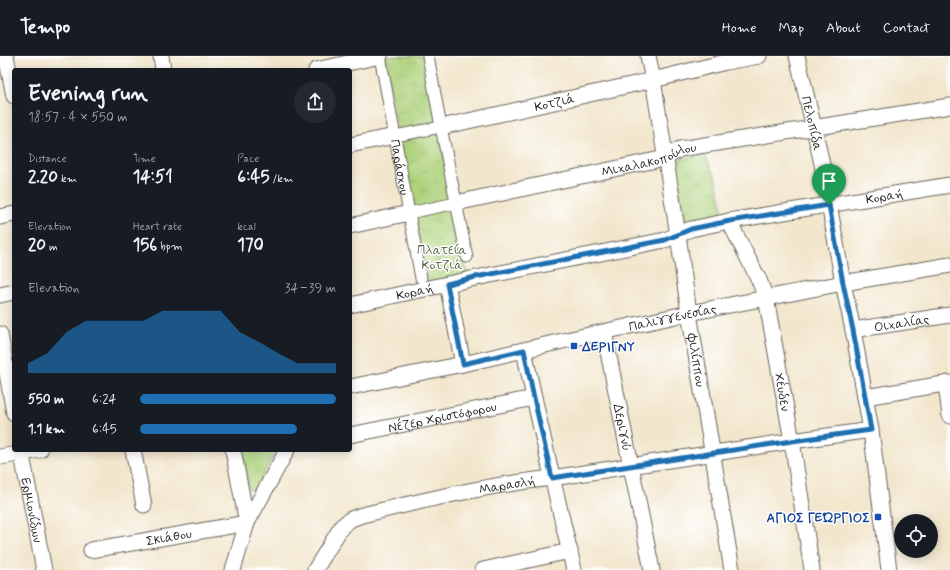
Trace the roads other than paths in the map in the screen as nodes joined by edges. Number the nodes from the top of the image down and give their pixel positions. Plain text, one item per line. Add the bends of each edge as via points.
1 (6, 56) edge
2 (161, 56) edge
3 (381, 56) edge
4 (428, 56) edge
5 (648, 56) edge
6 (759, 56) edge
7 (797, 56) edge
8 (163, 68) edge
9 (325, 68) edge
10 (653, 80) junction
11 (12, 86) edge
12 (950, 106) edge
13 (441, 127) junction
14 (814, 128) junction
15 (395, 136) junction
16 (352, 145) edge
17 (666, 158) junction
18 (950, 185) edge
19 (456, 203) junction
20 (829, 205) junction
21 (409, 213) junction
22 (12, 214) edge
23 (0, 217) edge
24 (730, 221) junction
25 (352, 226) edge
26 (678, 235) junction
27 (467, 257) dead end
28 (950, 265) edge
29 (421, 278) dead end
30 (843, 283) junction
31 (447, 284) junction
32 (12, 292) edge
33 (0, 295) edge
34 (766, 298) junction
35 (352, 305) edge
36 (689, 313) junction
37 (950, 315) edge
38 (853, 330) junction
39 (604, 332) junction
40 (0, 334) edge
41 (524, 350) junction
42 (463, 364) junction
43 (7, 374) edge
44 (948, 384) edge
45 (352, 387) edge
46 (865, 396) junction
47 (534, 398) junction
48 (12, 402) edge
49 (950, 416) edge
50 (871, 430) junction
51 (352, 435) edge
52 (792, 441) junction
53 (22, 452) edge
54 (133, 452) edge
55 (233, 452) edge
56 (286, 452) edge
57 (712, 454) junction
58 (0, 457) edge
59 (630, 466) junction
60 (552, 478) junction
61 (144, 505) dead end
62 (247, 523) junction
63 (91, 550) dead end
64 (570, 551) junction
65 (44, 570) edge
66 (231, 570) edge
67 (315, 570) edge
68 (483, 570) edge
69 (574, 570) edge
70 (652, 570) edge
71 (732, 570) edge
72 (812, 570) edge
73 (889, 570) edge

1 - 11 street
2 - 8 street
3 - 9 street
3 - 15 street, Παράσχου
4 - 13 street
5 - 10 street, Φιλίππου
6 - 10 street, Κοτζιά
7 - 14 street, Πελοπίδα
10 - 13 street, Κοτζιά
10 - 17 street, Φιλίππου
12 - 14 street, Μιχαλακοπούλου
13 - 15 street, Κοτζιά
13 - 19 street
14 - 17 street, Μιχαλακοπούλου via 680,150
14 - 20 street, Πελοπίδα
15 - 16 street, Κοτζιά
15 - 21 street, Παράσχου
17 - 19 street, Μιχαλακοπούλου
17 - 26 street, Φιλίππου
18 - 20 street, Κοραή
19 - 21 street, Μιχαλακοπούλου
19 - 27 street
20 - 24 street, Κοραή
20 - 30 street, Πελοπίδα
21 - 25 street, Μιχαλακοπούλου
21 - 29 street, Παράσχου
22 - 23 street
24 - 26 street, Κοραή via 691,229
24 - 34 street, Χέυδεν
26 - 31 street, Κοραή via 665,240
26 - 36 street, Φιλίππου
28 - 30 street, Παλιγγενεσίας
30 - 34 street, Παλιγγενεσίας
30 - 38 street, Πελοπίδα
31 - 35 street, Κοραή
31 - 42 street
32 - 33 street
34 - 36 street, Παλιγγενεσίας
34 - 52 street, Χέυδεν
36 - 39 street, Παλιγγενεσίας
36 - 57 street, Φιλίππου
37 - 38 street, Οιχαλίας
38 - 46 street, Πελοπίδα
39 - 41 street, Παλιγγενεσίας
39 - 59 street, Δεριγνύ
40 - 43 street
41 - 42 street, Παλιγγενεσίας
41 - 47 street
42 - 45 street, Παλιγγενεσίας
43 - 48 street
44 - 46 street
44 - 49 street
46 - 50 street, Πελοπίδα
47 - 51 street, Nέζερ Χριστόφορου
47 - 60 street
50 - 52 street, Μαρασλή
50 - 73 street, Πελοπίδα
52 - 57 street, Μαρασλή
52 - 72 street, Χέυδεν
53 - 58 street
53 - 65 street, Ερμιονίδων
54 - 61 street
55 - 62 street
56 - 62 street
57 - 59 street, Μαρασλή
57 - 71 street, Φιλίππου
59 - 60 street, Μαρασλή
59 - 70 street, Δεριγνύ
60 - 64 street
60 - 67 street, Μαρασλή via 521,481 362,514 342,526
62 - 63 street, Σκιάθου
62 - 66 street
64 - 68 street
64 - 69 street

